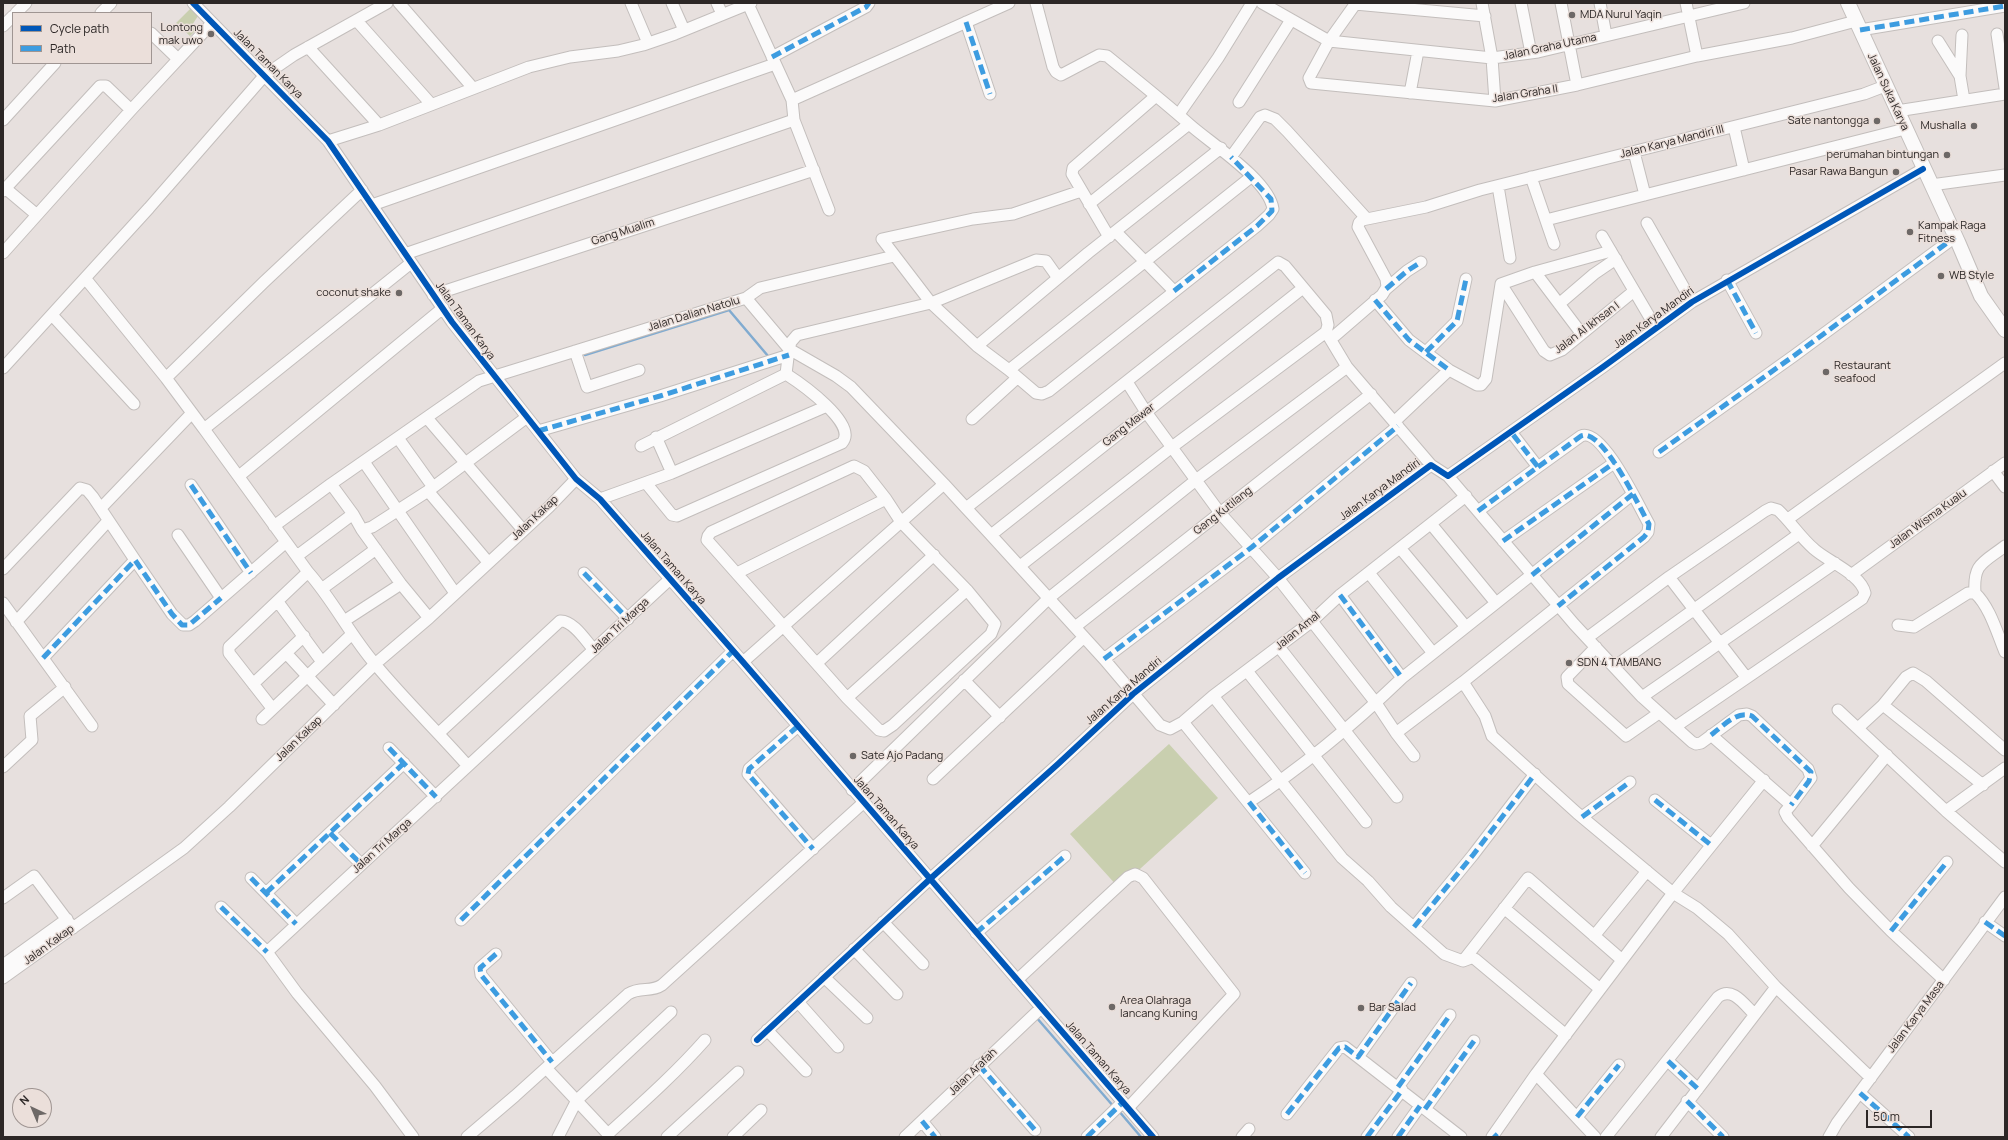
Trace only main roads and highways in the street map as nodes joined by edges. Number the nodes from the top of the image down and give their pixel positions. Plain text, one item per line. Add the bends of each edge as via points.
1 (1848, 3) edge
2 (2005, 330) edge

1 - 2 main road, Jalan Suka Karya via 1882,87 1897,111 1980,296

